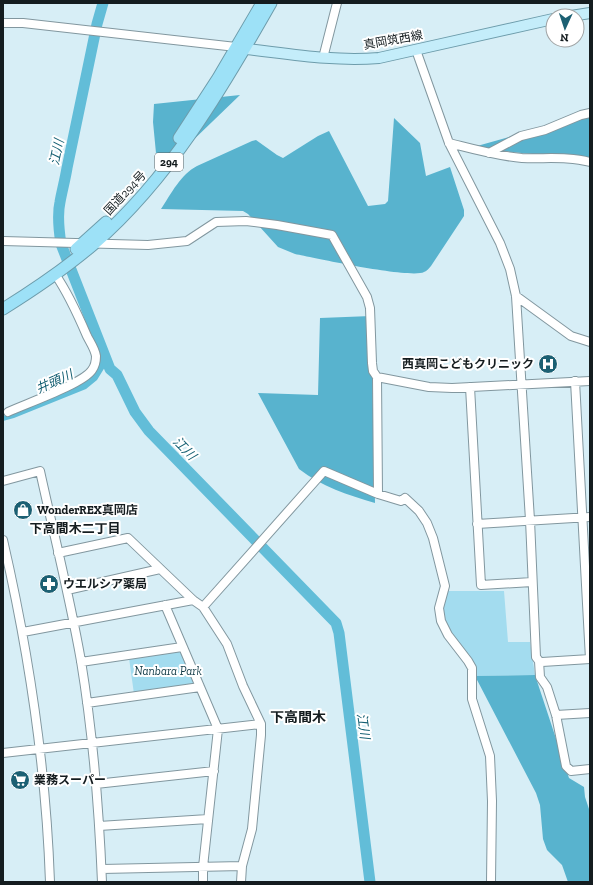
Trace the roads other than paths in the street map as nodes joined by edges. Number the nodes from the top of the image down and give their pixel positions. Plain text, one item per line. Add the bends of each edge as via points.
1 (262, 3) edge
2 (271, 3) edge
3 (337, 3) edge
4 (545, 21) edge
5 (3, 24) edge
6 (241, 48) junction
7 (416, 50) junction
8 (323, 58) junction
9 (590, 113) edge
10 (449, 143) junction
11 (489, 153) junction
12 (590, 162) edge
13 (3, 241) edge
14 (89, 243) junction
15 (71, 252) junction
16 (57, 270) junction
17 (516, 296) junction
18 (3, 300) edge
19 (3, 308) edge
20 (590, 342) edge
21 (377, 377) junction
22 (575, 381) junction
23 (590, 381) edge
24 (522, 384) junction
25 (470, 387) junction
26 (8, 412) dead end
27 (3, 481) edge
28 (378, 494) junction
29 (586, 517) edge
30 (530, 520) junction
31 (477, 524) junction
32 (3, 540) edge
33 (58, 553) junction
34 (6, 562) edge
35 (160, 569) junction
36 (532, 582) junction
37 (67, 590) junction
38 (193, 600) junction
39 (165, 605) junction
40 (203, 607) junction
41 (73, 623) junction
42 (22, 632) junction
43 (182, 647) junction
44 (590, 659) edge
45 (81, 662) junction
46 (539, 662) junction
47 (200, 687) junction
48 (87, 703) junction
49 (590, 713) edge
50 (556, 715) junction
51 (261, 724) junction
52 (218, 729) junction
53 (91, 743) junction
54 (40, 749) junction
55 (3, 753) edge
56 (590, 769) edge
57 (214, 771) junction
58 (96, 784) junction
59 (208, 819) junction
60 (99, 826) junction
61 (242, 866) junction
62 (203, 867) junction
63 (102, 869) junction
64 (50, 882) edge
65 (102, 882) edge
66 (203, 882) edge
67 (241, 882) edge
68 (491, 882) edge

1 - 6 highway, 国道294号 / 294
2 - 6 highway, 国道294号 / 294
3 - 8 street
4 - 7 main road, 真岡筑西線
5 - 6 street via 23,23
6 - 8 main road, 真岡筑西線
6 - 14 highway, 国道294号 / 294 via 168,152
7 - 8 main road, 真岡筑西線 via 379,58
7 - 10 street
9 - 11 street via 521,136
10 - 11 street
10 - 17 street via 505,255
11 - 12 street
13 - 15 street via 52,242
14 - 15 highway, 国道294号 / 294
14 - 15 street
14 - 21 street via 148,245 188,241 216,222 246,220 332,235 367,297 370,308 373,371
15 - 16 highway, 国道294号 / 294
16 - 18 highway, 国道294号 / 294
16 - 19 highway, 国道294号 / 294
16 - 26 street via 96,355 95,364 87,376 75,383
17 - 20 street via 571,336
17 - 24 street
21 - 25 street via 429,387
21 - 28 street
22 - 23 street
22 - 24 street
22 - 29 street
24 - 25 street
24 - 30 street
25 - 31 street
27 - 33 street via 40,471
28 - 40 street via 324,471
28 - 68 street via 401,501 405,498 419,511 426,523 445,586 439,608 441,621 472,668 472,699 490,756
29 - 30 street
29 - 44 street
30 - 31 street
30 - 36 street
31 - 36 street via 481,584
32 - 34 street
33 - 35 street via 128,538
33 - 37 street
34 - 42 street
35 - 37 street
35 - 38 street
36 - 46 street via 536,658
37 - 41 street
38 - 39 street
38 - 40 street
39 - 41 street
39 - 43 street
40 - 51 street via 227,644
41 - 42 street
41 - 45 street
42 - 54 street
43 - 45 street
43 - 47 street
44 - 46 street
45 - 48 street
46 - 50 street via 540,677 547,688
47 - 48 street
47 - 52 street
48 - 53 street
49 - 50 street
50 - 56 street via 566,766 571,771
51 - 52 street
51 - 61 street via 252,829
52 - 53 street
52 - 57 street
53 - 54 street
53 - 58 street
54 - 55 street
54 - 64 street
57 - 58 street
57 - 59 street
58 - 60 street
59 - 60 street
59 - 62 street
60 - 63 street
61 - 62 street
61 - 67 street
62 - 63 street
62 - 66 street
63 - 65 street

